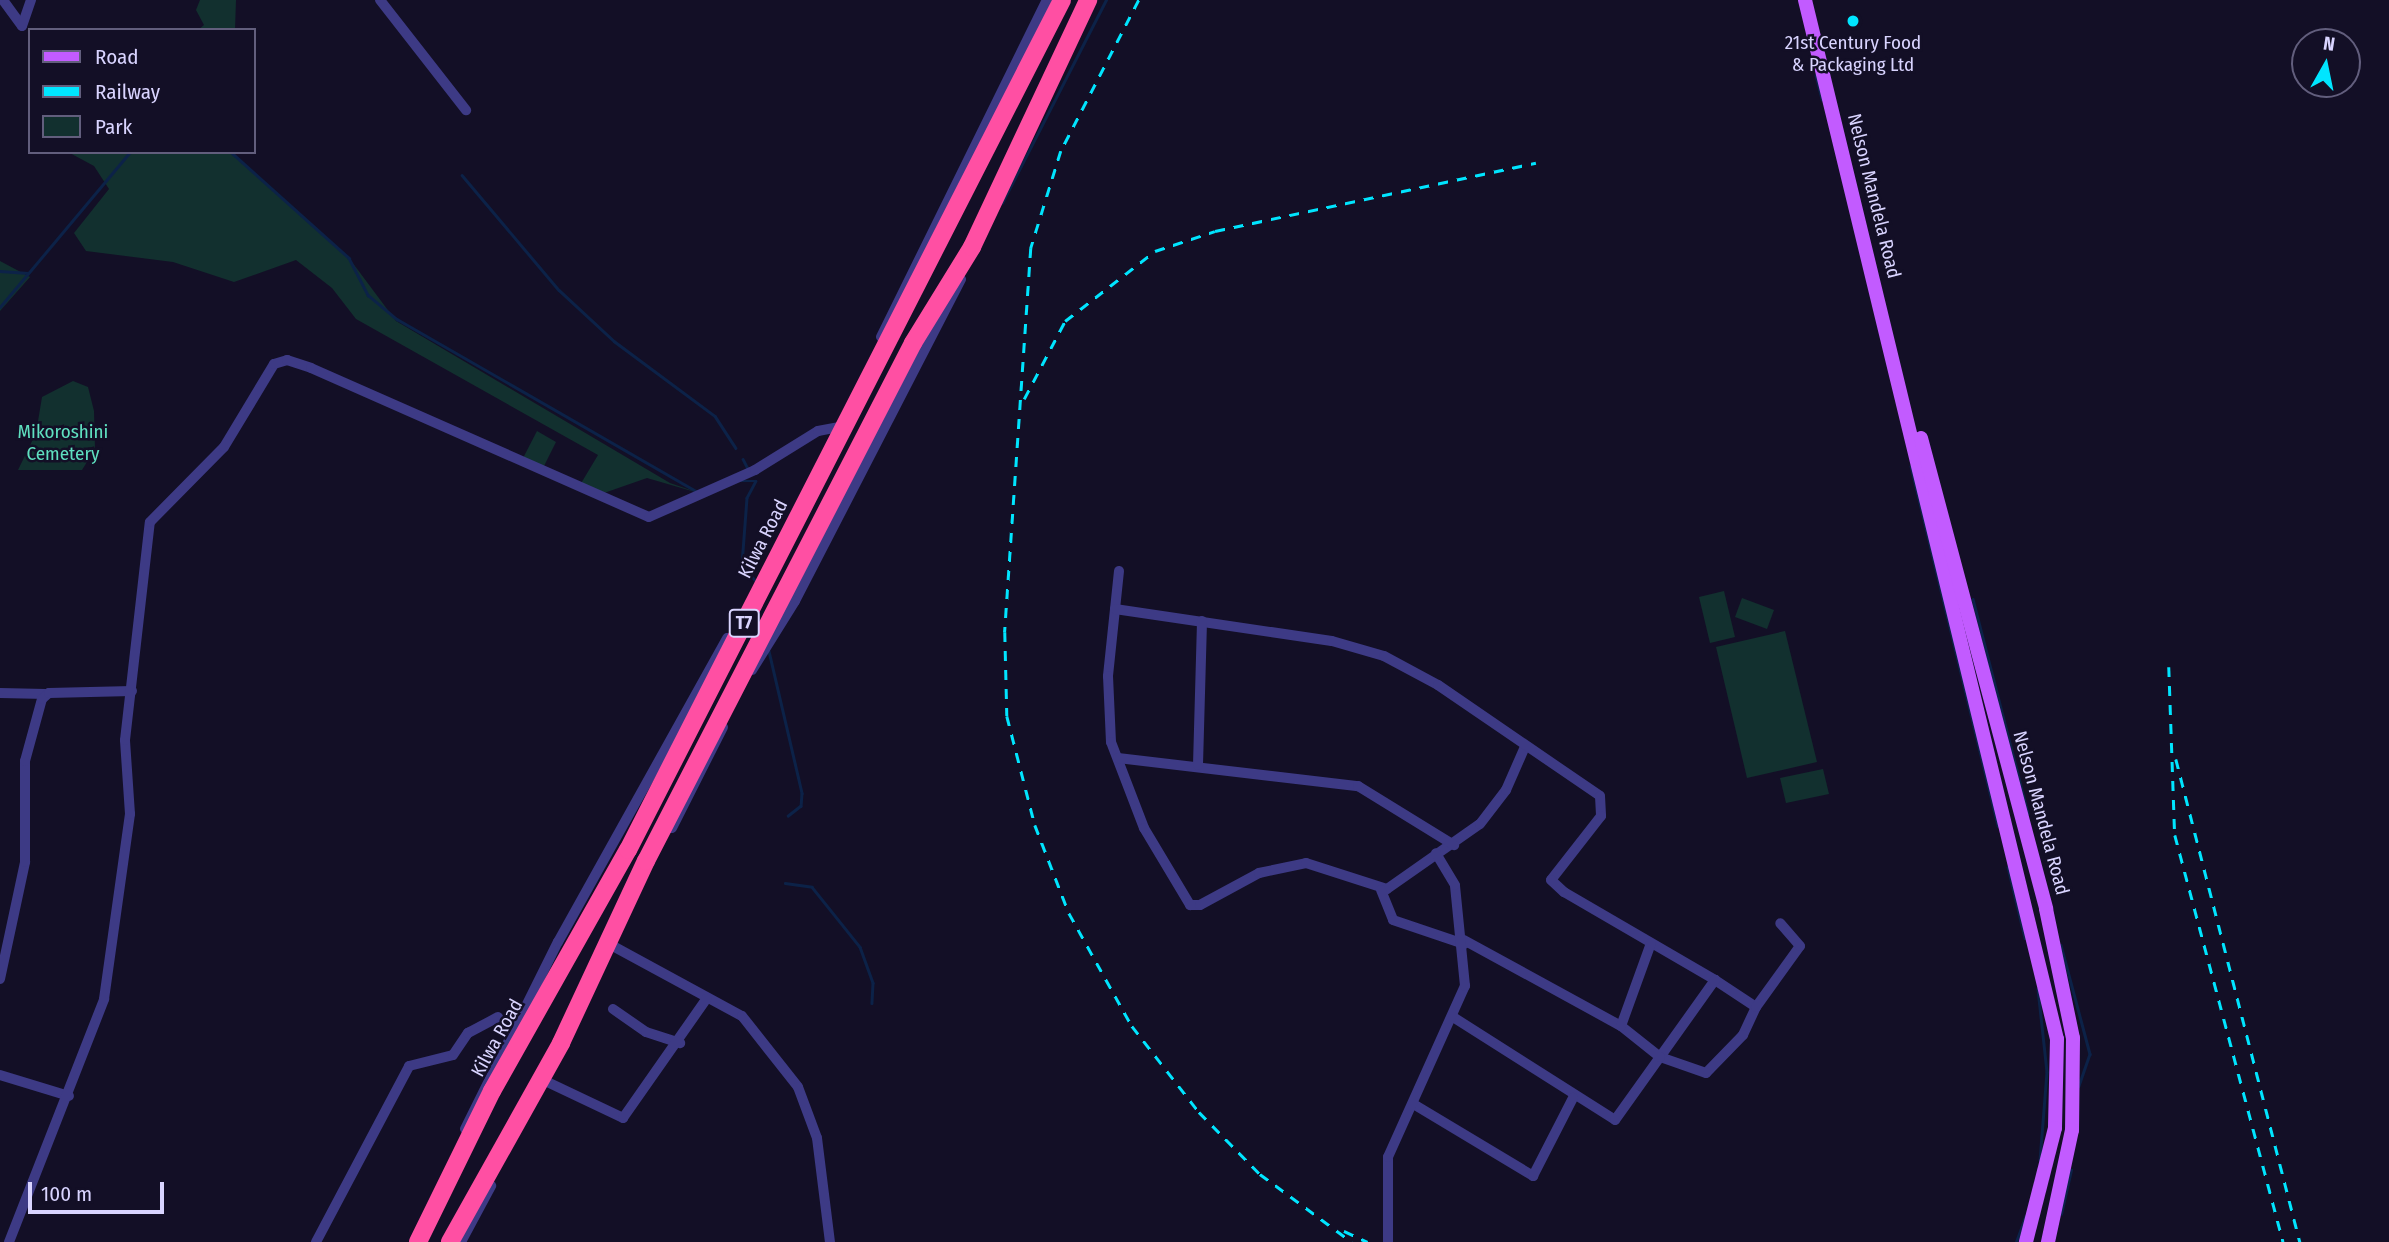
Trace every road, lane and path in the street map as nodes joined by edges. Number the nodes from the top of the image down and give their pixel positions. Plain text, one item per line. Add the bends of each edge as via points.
1 (4, 0) edge
2 (31, 0) edge
3 (380, 0) edge
4 (1047, 0) edge
5 (1062, 0) edge
6 (1088, 0) edge
7 (1097, 0) edge
8 (1805, 0) edge
9 (466, 110) dead end
10 (1906, 401) junction
11 (841, 426) junction
12 (1119, 571) dead end
13 (789, 599) junction
14 (1115, 609) junction
15 (1202, 621) junction
16 (132, 691) junction
17 (0, 693) edge
18 (46, 694) junction
19 (1524, 749) junction
20 (1118, 758) junction
21 (1198, 765) junction
22 (1454, 845) junction
23 (1436, 853) junction
24 (1381, 890) junction
25 (1780, 923) dead end
26 (1464, 942) junction
27 (1651, 943) junction
28 (612, 947) junction
29 (0, 979) edge
30 (1715, 980) junction
31 (707, 998) junction
32 (1756, 1007) junction
33 (614, 1009) dead end
34 (498, 1017) dead end
35 (1453, 1017) junction
36 (1621, 1026) junction
37 (680, 1044) junction
38 (1660, 1057) junction
39 (0, 1074) edge
40 (544, 1081) junction
41 (69, 1096) junction
42 (1573, 1098) junction
43 (1415, 1105) junction
44 (9, 1242) edge
45 (316, 1242) edge
46 (410, 1242) edge
47 (418, 1242) edge
48 (450, 1242) edge
49 (461, 1242) edge
50 (830, 1242) edge
51 (1388, 1242) edge
52 (2026, 1242) edge
53 (2048, 1242) edge

1 - 2 street via 22,26
3 - 9 street
4 - 11 street
5 - 11 highway, Kilwa Road / T7
6 - 13 highway, T7 via 972,247 913,343
7 - 13 street
8 - 10 main road, Nelson Mandela Road
10 - 52 main road, Nelson Mandela Road via 2057,1039 2050,1155
10 - 53 main road, Nelson Mandela Road via 1936,482 2071,1026 2072,1130
11 - 16 street via 649,517 311,368 278,361 224,446 150,522
11 - 46 street via 496,1060
11 - 47 highway, Kilwa Road / T7 via 628,850 492,1091
12 - 14 street
13 - 28 highway, T7 via 646,861
14 - 15 street
14 - 20 street via 1109,724
15 - 19 street via 1301,635 1384,656 1438,685
15 - 21 street
16 - 18 street
16 - 41 street via 123,763 130,814 104,999
17 - 18 street
18 - 29 street via 25,761 25,862
19 - 22 street via 1500,799
19 - 27 street via 1586,785 1603,805 1601,816 1551,880
20 - 21 street
20 - 24 street via 1144,828 1190,905 1200,905 1259,873 1306,863 1339,869
21 - 22 street via 1358,786
22 - 23 street
23 - 24 street
23 - 26 street via 1455,885
24 - 26 street via 1393,920
25 - 32 street via 1800,946
26 - 35 street via 1465,986
26 - 36 street
27 - 30 street
27 - 36 street
28 - 31 street
28 - 40 highway, T7
30 - 32 street
30 - 38 street
31 - 37 street
31 - 50 street via 742,1017 798,1087 817,1138
32 - 38 street via 1743,1035 1706,1073
33 - 37 street via 646,1032
34 - 45 street via 468,1033 453,1055 409,1066
35 - 42 street
35 - 43 street
36 - 38 street
37 - 40 street via 620,1120
38 - 42 street via 1620,1118
39 - 41 street
40 - 48 highway, T7
40 - 49 street
41 - 44 street
42 - 43 street via 1533,1176
43 - 51 street via 1388,1157

